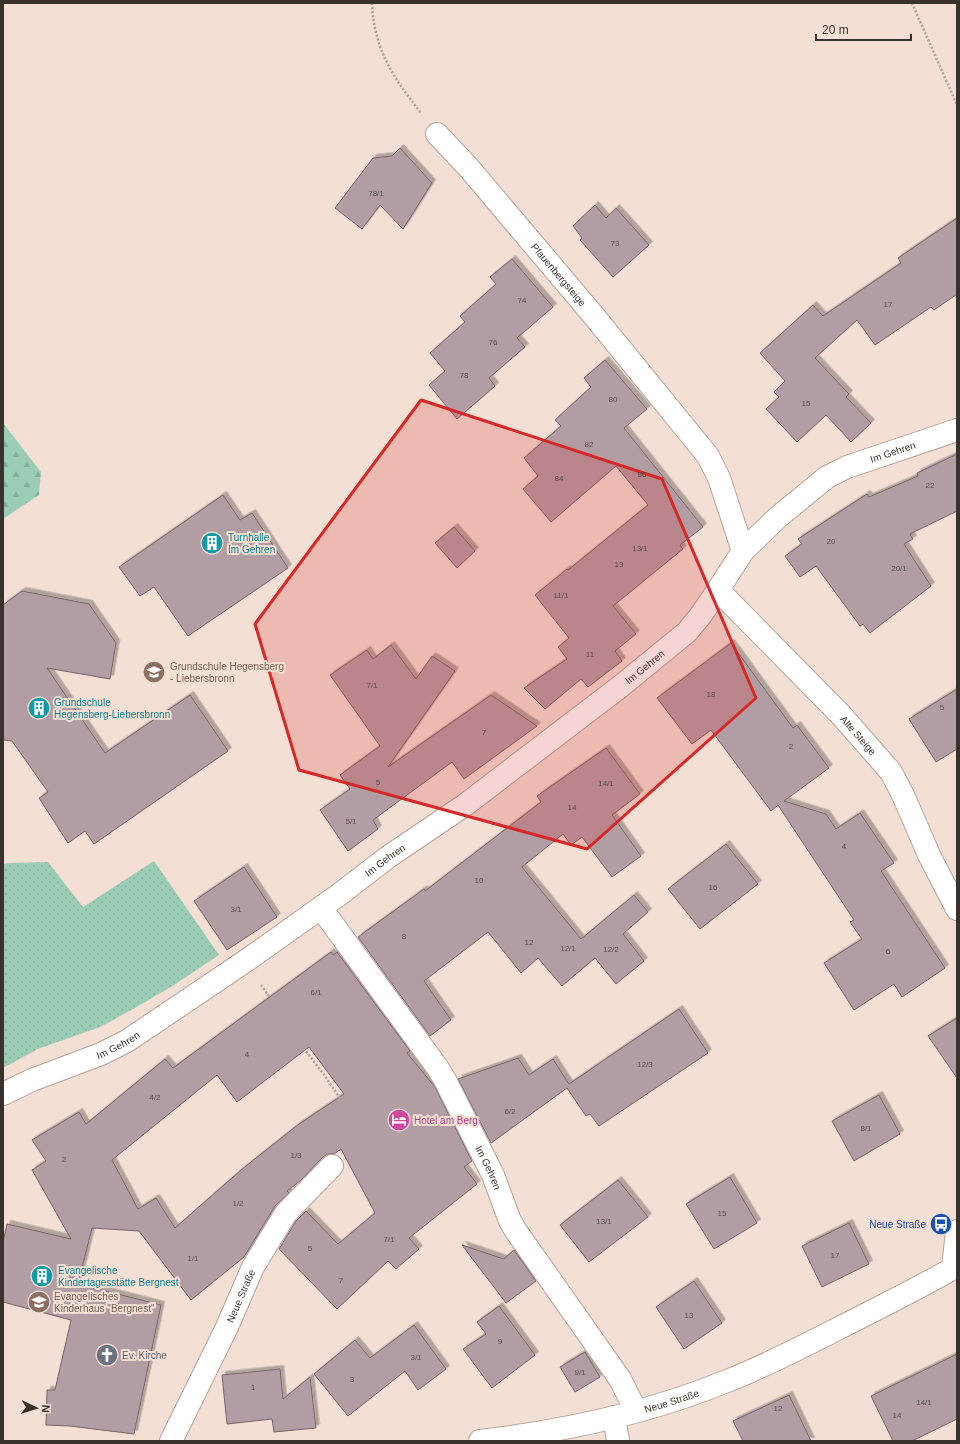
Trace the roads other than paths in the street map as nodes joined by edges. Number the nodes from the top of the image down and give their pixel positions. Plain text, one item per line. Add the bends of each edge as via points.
1 (437, 134) road end
2 (957, 430) edge
3 (743, 551) junction
4 (718, 590) junction
5 (321, 908) junction
6 (957, 909) edge
7 (3, 1094) edge
8 (332, 1166) road end
9 (957, 1231) edge
10 (955, 1267) edge
11 (636, 1411) junction
12 (614, 1417) junction
13 (171, 1441) edge
14 (480, 1441) edge
15 (618, 1441) edge

1 - 3 street, Pfauenbergsteige via 469,168 594,316 708,456 719,478
2 - 3 street, Im Gehren via 836,472 818,484
3 - 4 street, Im Gehren
4 - 5 street, Im Gehren via 687,632 621,686 465,805
4 - 6 street, Alte Steige via 841,715 891,772 930,858
5 - 7 street, Im Gehren via 114,1049 32,1080
5 - 11 street, Im Gehren via 437,1067 493,1175 510,1221 620,1379
8 - 13 street, Neue Straße via 286,1214 253,1267 227,1327
9 - 10 street
10 - 11 street, Neue Straße via 862,1317 759,1367 671,1401
11 - 12 street, Neue Straße
12 - 14 street, Neue Straße via 549,1431
12 - 15 street

